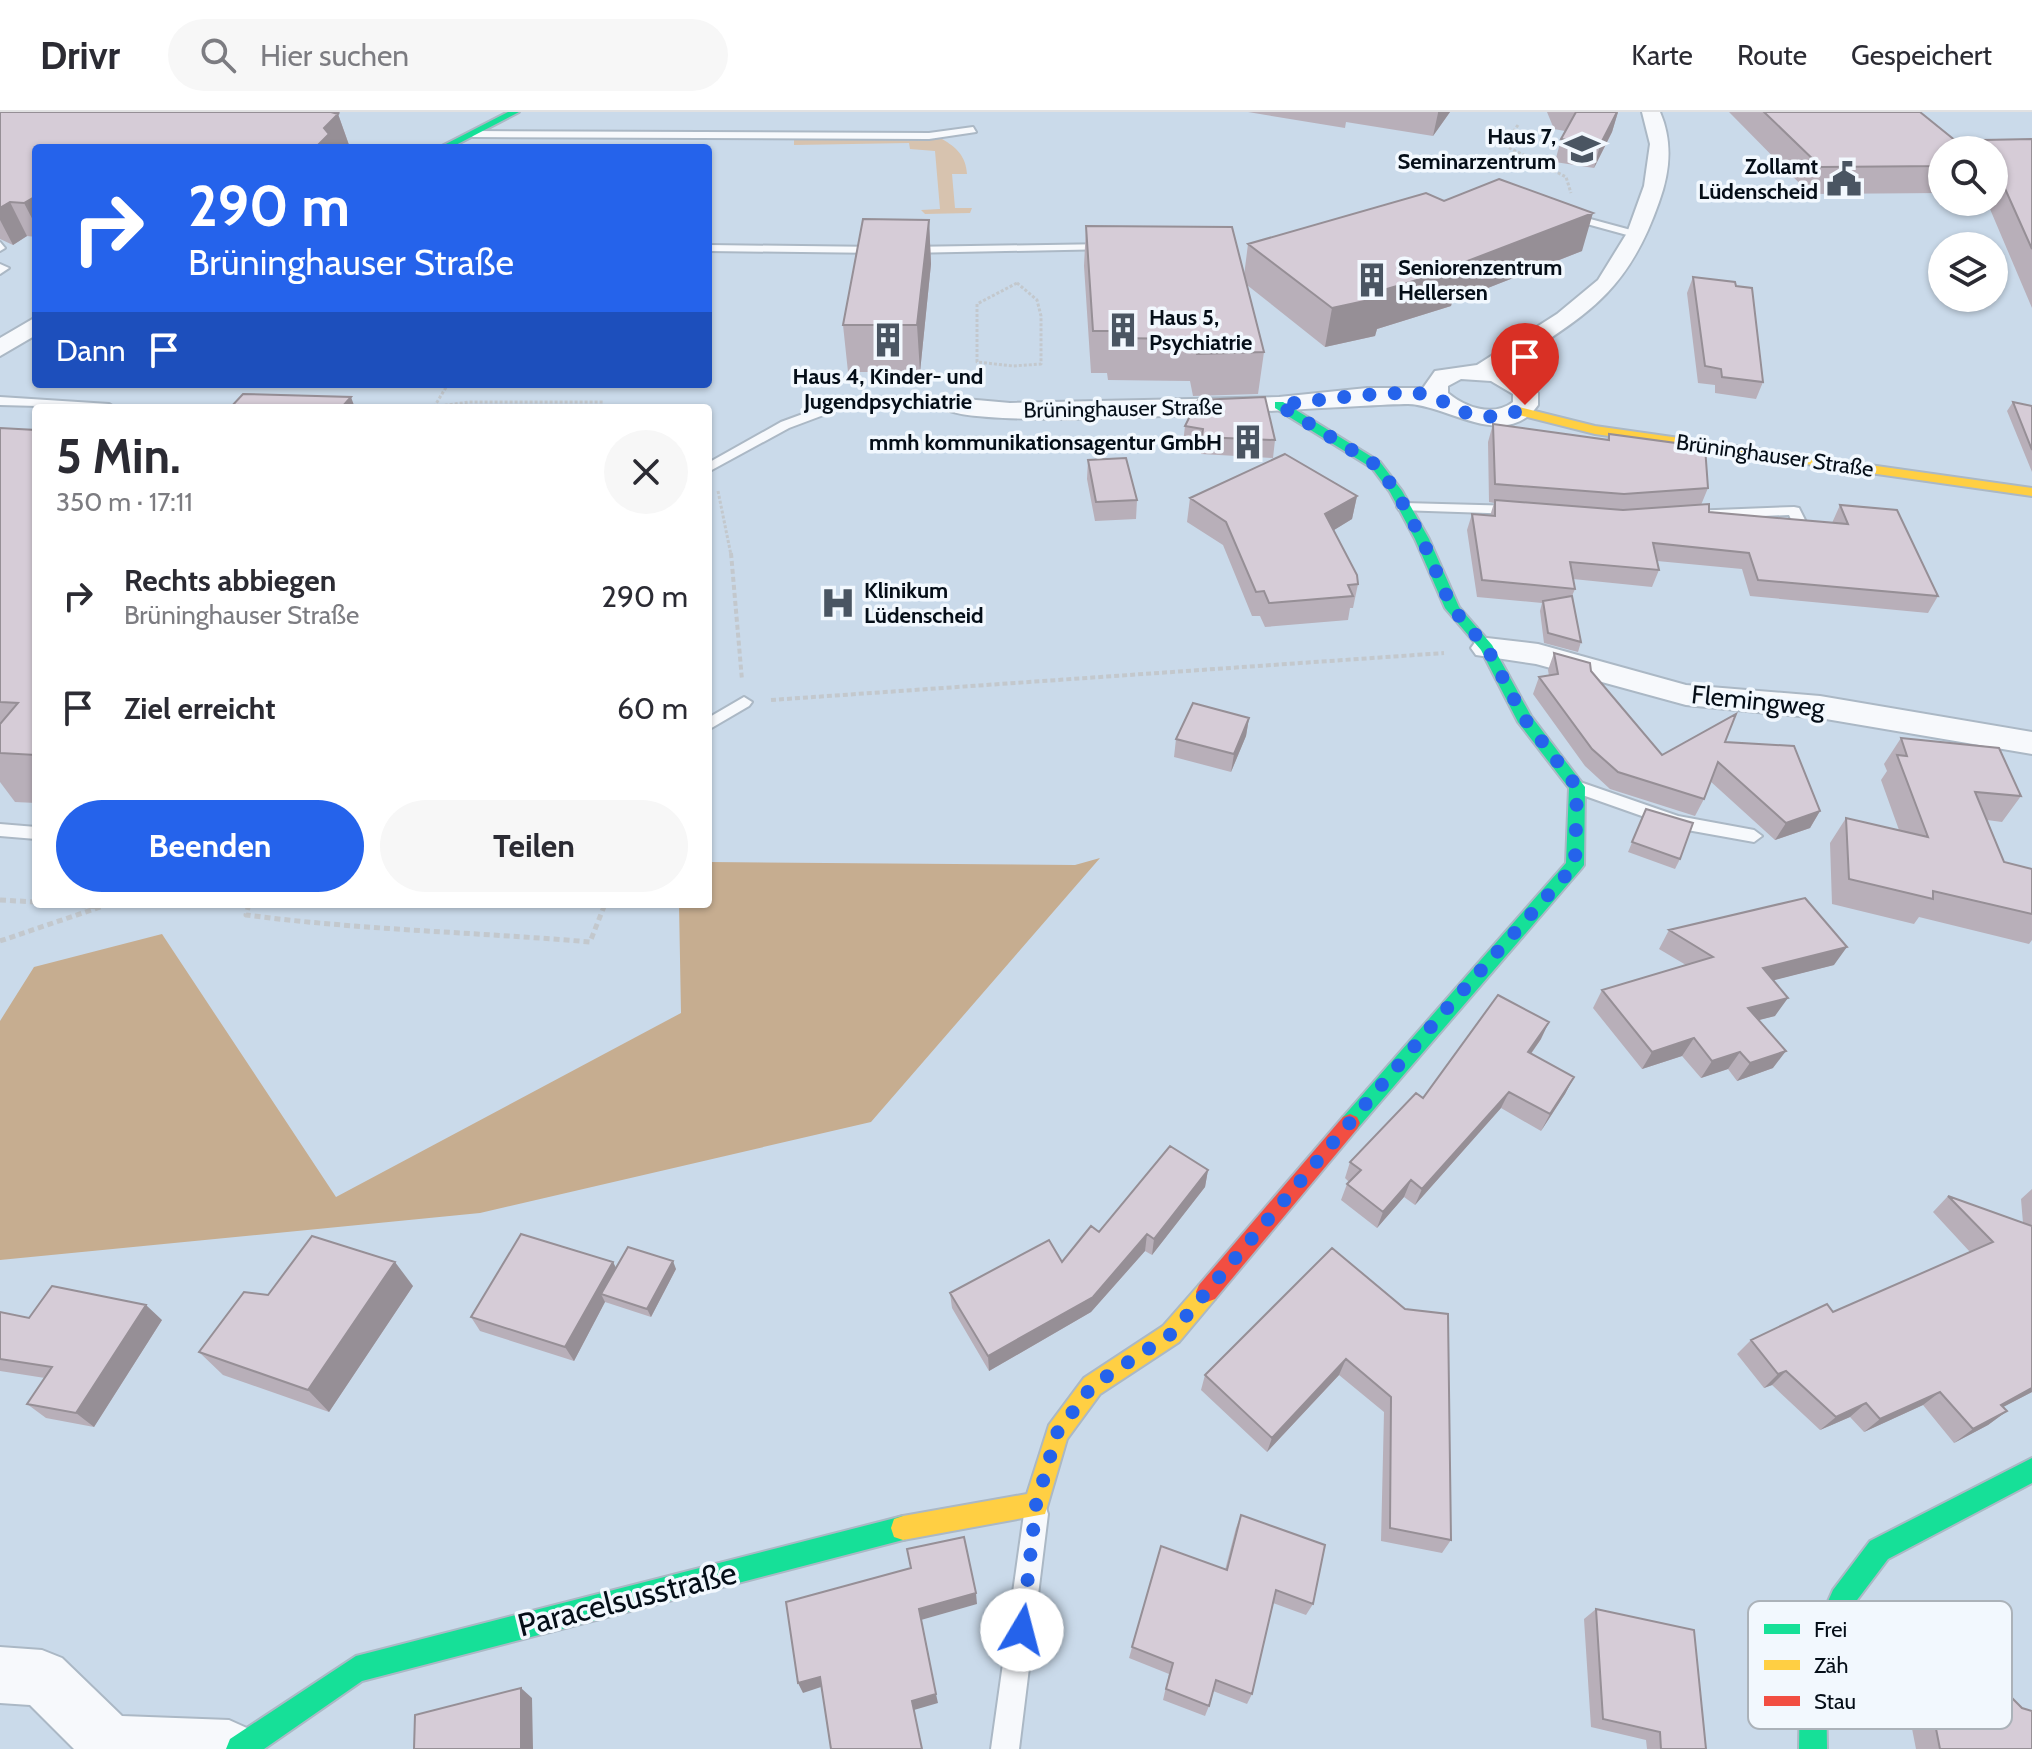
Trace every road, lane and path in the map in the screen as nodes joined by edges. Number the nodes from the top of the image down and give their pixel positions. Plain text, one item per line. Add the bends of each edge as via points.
1 (515, 112) edge
2 (1651, 112) edge
3 (1518, 125) dead end
4 (973, 130) dead end
5 (476, 141) edge
6 (1557, 215) edge
7 (1571, 217) junction
8 (1638, 235) junction
9 (1125, 247) edge
10 (712, 248) edge
11 (1017, 283) joint
12 (32, 327) edge
13 (0, 349) edge
14 (1482, 372) junction
15 (1436, 396) junction
16 (0, 401) edge
17 (604, 402) dead end
18 (47, 404) edge
19 (455, 404) edge
20 (841, 404) dead end
21 (1279, 405) junction
22 (954, 406) dead end
23 (1519, 411) junction
24 (712, 467) edge
25 (712, 475) edge
26 (2032, 492) edge
27 (1404, 507) junction
28 (1534, 511) edge
29 (1671, 517) edge
30 (1799, 522) edge
31 (1487, 648) junction
32 (744, 702) junction
33 (712, 722) edge
34 (2032, 743) edge
35 (1577, 787) junction
36 (0, 830) edge
37 (32, 833) edge
38 (1754, 836) dead end
39 (0, 900) edge
40 (32, 902) edge
41 (98, 908) edge
42 (248, 908) edge
43 (603, 908) edge
44 (0, 941) edge
45 (2023, 1474) edge
46 (2032, 1500) edge
47 (1036, 1505) junction
48 (1843, 1601) edge
49 (0, 1675) edge
50 (229, 1749) edge
51 (240, 1749) edge
52 (1005, 1749) edge

1 - 5 street
2 - 8 street via 1661,164
3 - 7 path via 1504,145 1566,177 1574,202
4 - 5 lane via 929,136 492,135
6 - 7 lane
7 - 8 lane
8 - 14 street via 1620,271 1590,302
9 - 10 lane
11 - 11 path via 977,304 977,362 1041,364 1037,300
12 - 13 street
14 - 15 street via 1444,376 1435,385
14 - 23 street via 1521,388 1527,399
15 - 21 street, Brüninghauser Straße
15 - 23 street, Brüninghauser Straße via 1475,415
16 - 18 lane
17 - 19 path
20 - 24 lane via 785,425
21 - 22 street, Brüninghauser Straße via 1010,411
21 - 27 street via 1376,465
23 - 26 street, Brüninghauser Straße via 1595,430
25 - 32 path via 730,542
27 - 28 lane
27 - 31 street via 1452,608
29 - 30 lane via 1794,511
31 - 32 path
31 - 34 street, Flemingweg via 1538,654 1686,695 1820,707
31 - 35 street via 1524,718
32 - 33 lane
35 - 38 lane via 1676,822
35 - 47 street via 1575,865 1171,1334 1092,1386 1057,1433
36 - 37 lane
39 - 40 path
41 - 44 path
42 - 43 path via 246,915 342,928 590,942
45 - 46 lane
45 - 48 street via 1879,1550
47 - 51 street, Paracelsusstraße via 930,1521 356,1669
47 - 52 lane
49 - 50 street via 42,1678 110,1744

